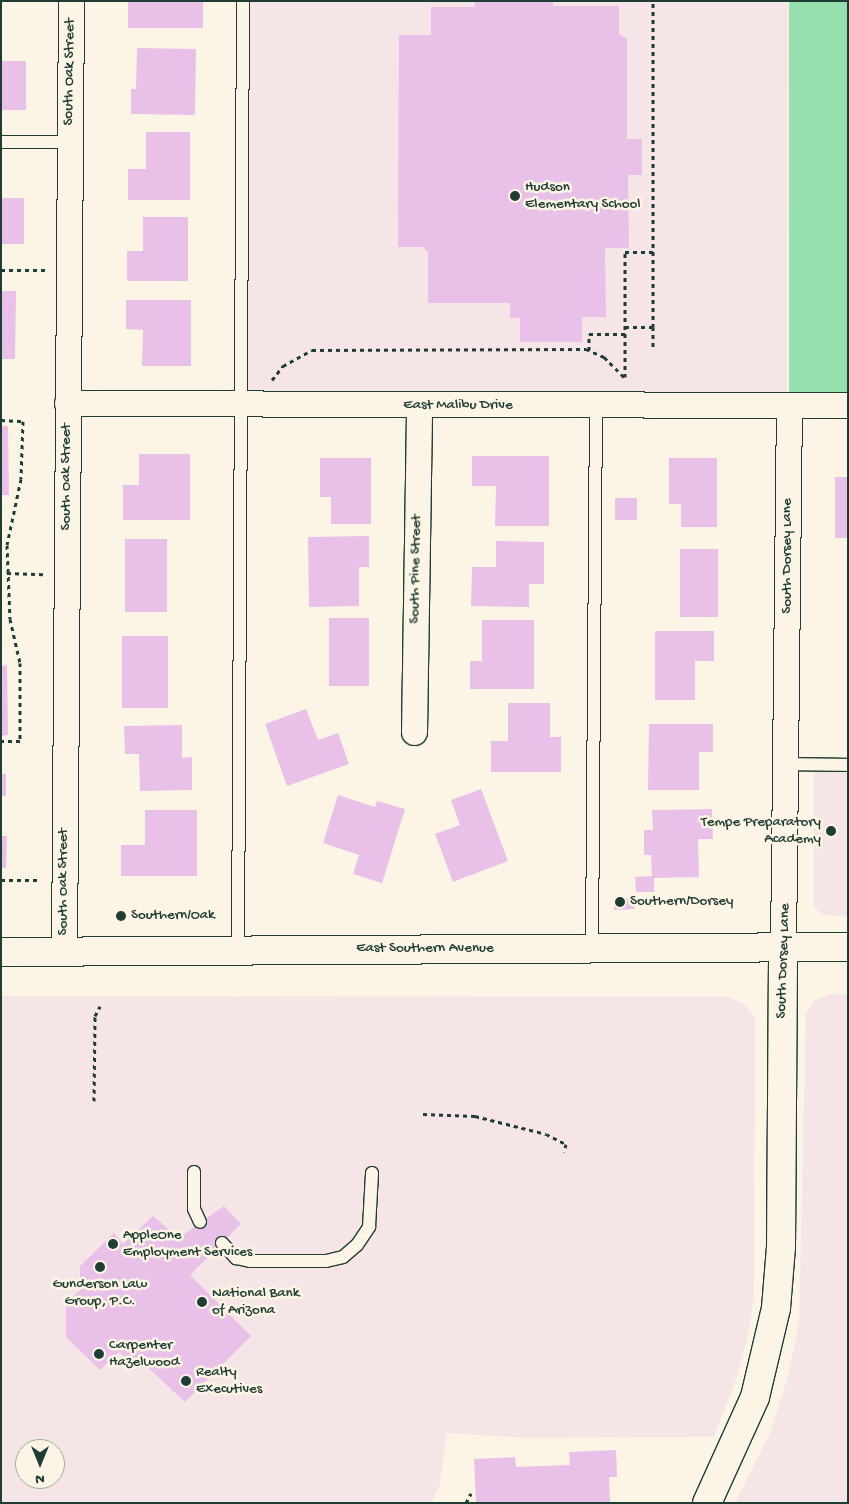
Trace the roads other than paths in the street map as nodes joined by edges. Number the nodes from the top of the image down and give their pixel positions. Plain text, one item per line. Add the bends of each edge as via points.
1 (71, 1) edge
2 (244, 1) edge
3 (1, 142) edge
4 (70, 142) junction
5 (67, 404) junction
6 (242, 404) junction
7 (848, 405) edge
8 (419, 406) junction
9 (596, 406) junction
10 (789, 406) junction
11 (414, 732) dead end
12 (787, 764) junction
13 (848, 765) edge
14 (848, 947) edge
15 (592, 948) junction
16 (783, 948) junction
17 (238, 951) junction
18 (1, 952) edge
19 (64, 952) junction
20 (194, 1172) dead end
21 (372, 1173) dead end
22 (200, 1222) dead end
23 (222, 1243) dead end
24 (707, 1503) edge

1 - 4 street, South Oak Street
2 - 6 lane
3 - 4 lane
4 - 5 street, South Oak Street
5 - 6 street, East Malibu Drive
5 - 19 street, South Oak Street
6 - 8 street, East Malibu Drive
6 - 17 lane
7 - 10 street, East Malibu Drive
8 - 9 street, East Malibu Drive
8 - 11 street, South Pine Street
9 - 10 street, East Malibu Drive
9 - 15 lane
10 - 12 street, South Dorsey Lane
12 - 13 lane
12 - 16 street, South Dorsey Lane
14 - 16 main road, East Southern Avenue
15 - 16 main road, East Southern Avenue
15 - 17 main road, East Southern Avenue
16 - 24 main road, South Dorsey Lane via 781,1247 776,1308 755,1397
17 - 19 main road, East Southern Avenue
18 - 19 main road, East Southern Avenue
20 - 22 lane via 194,1209
21 - 23 lane via 369,1227 357,1245 343,1257 326,1261 250,1261 236,1258

